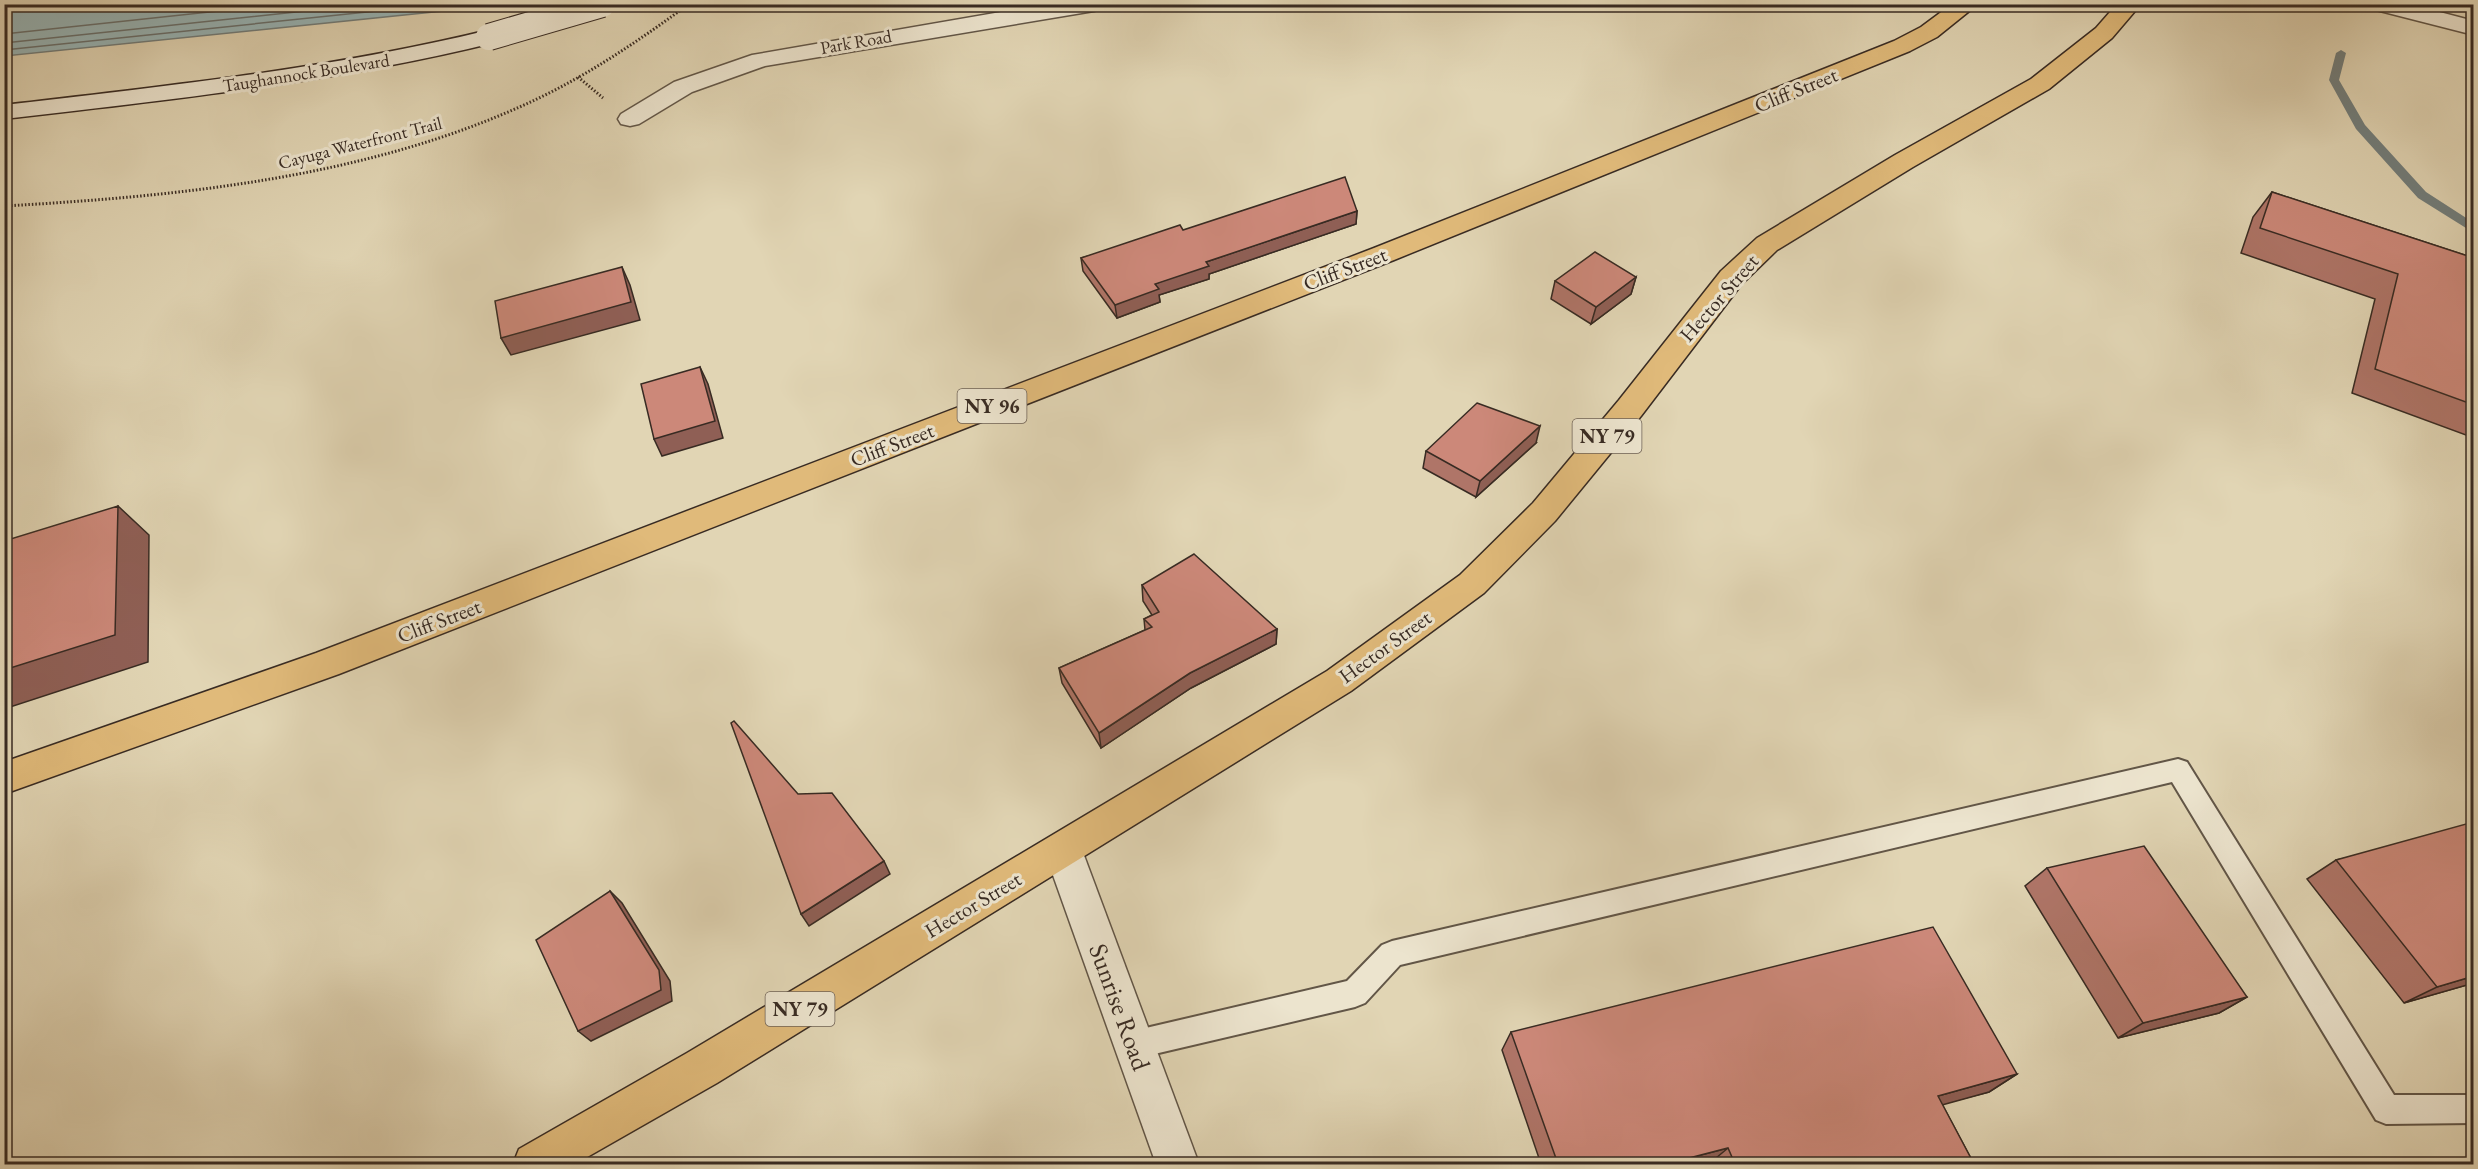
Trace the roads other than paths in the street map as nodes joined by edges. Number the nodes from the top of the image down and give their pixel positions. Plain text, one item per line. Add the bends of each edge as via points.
1 (602, 4) edge
2 (1094, 4) edge
3 (1967, 4) edge
4 (2130, 4) edge
5 (2380, 4) edge
6 (2474, 28) edge
7 (4, 111) edge
8 (630, 119) dead end
9 (4, 778) edge
10 (1063, 850) junction
11 (1132, 1045) junction
12 (2474, 1109) edge
13 (534, 1164) edge
14 (1178, 1164) edge

1 - 7 street, Taughannock Boulevard, bridge via 442,50 285,80
2 - 8 street, Park Road via 760,60 683,87
3 - 9 main road, Cliff Street / NY 96 via 1929,32 1892,51 1384,254 327,664
4 - 10 main road, Hector Street / NY 79 via 2104,33 2040,84 1767,244 1731,278 1544,512 1472,584 1339,681
5 - 6 street
10 - 11 street, Sunrise Road
10 - 13 main road, Hector Street / NY 79 via 702,1068
11 - 12 lane via 1355,993 1392,954 2178,770 2386,1110
11 - 14 street, Sunrise Road

